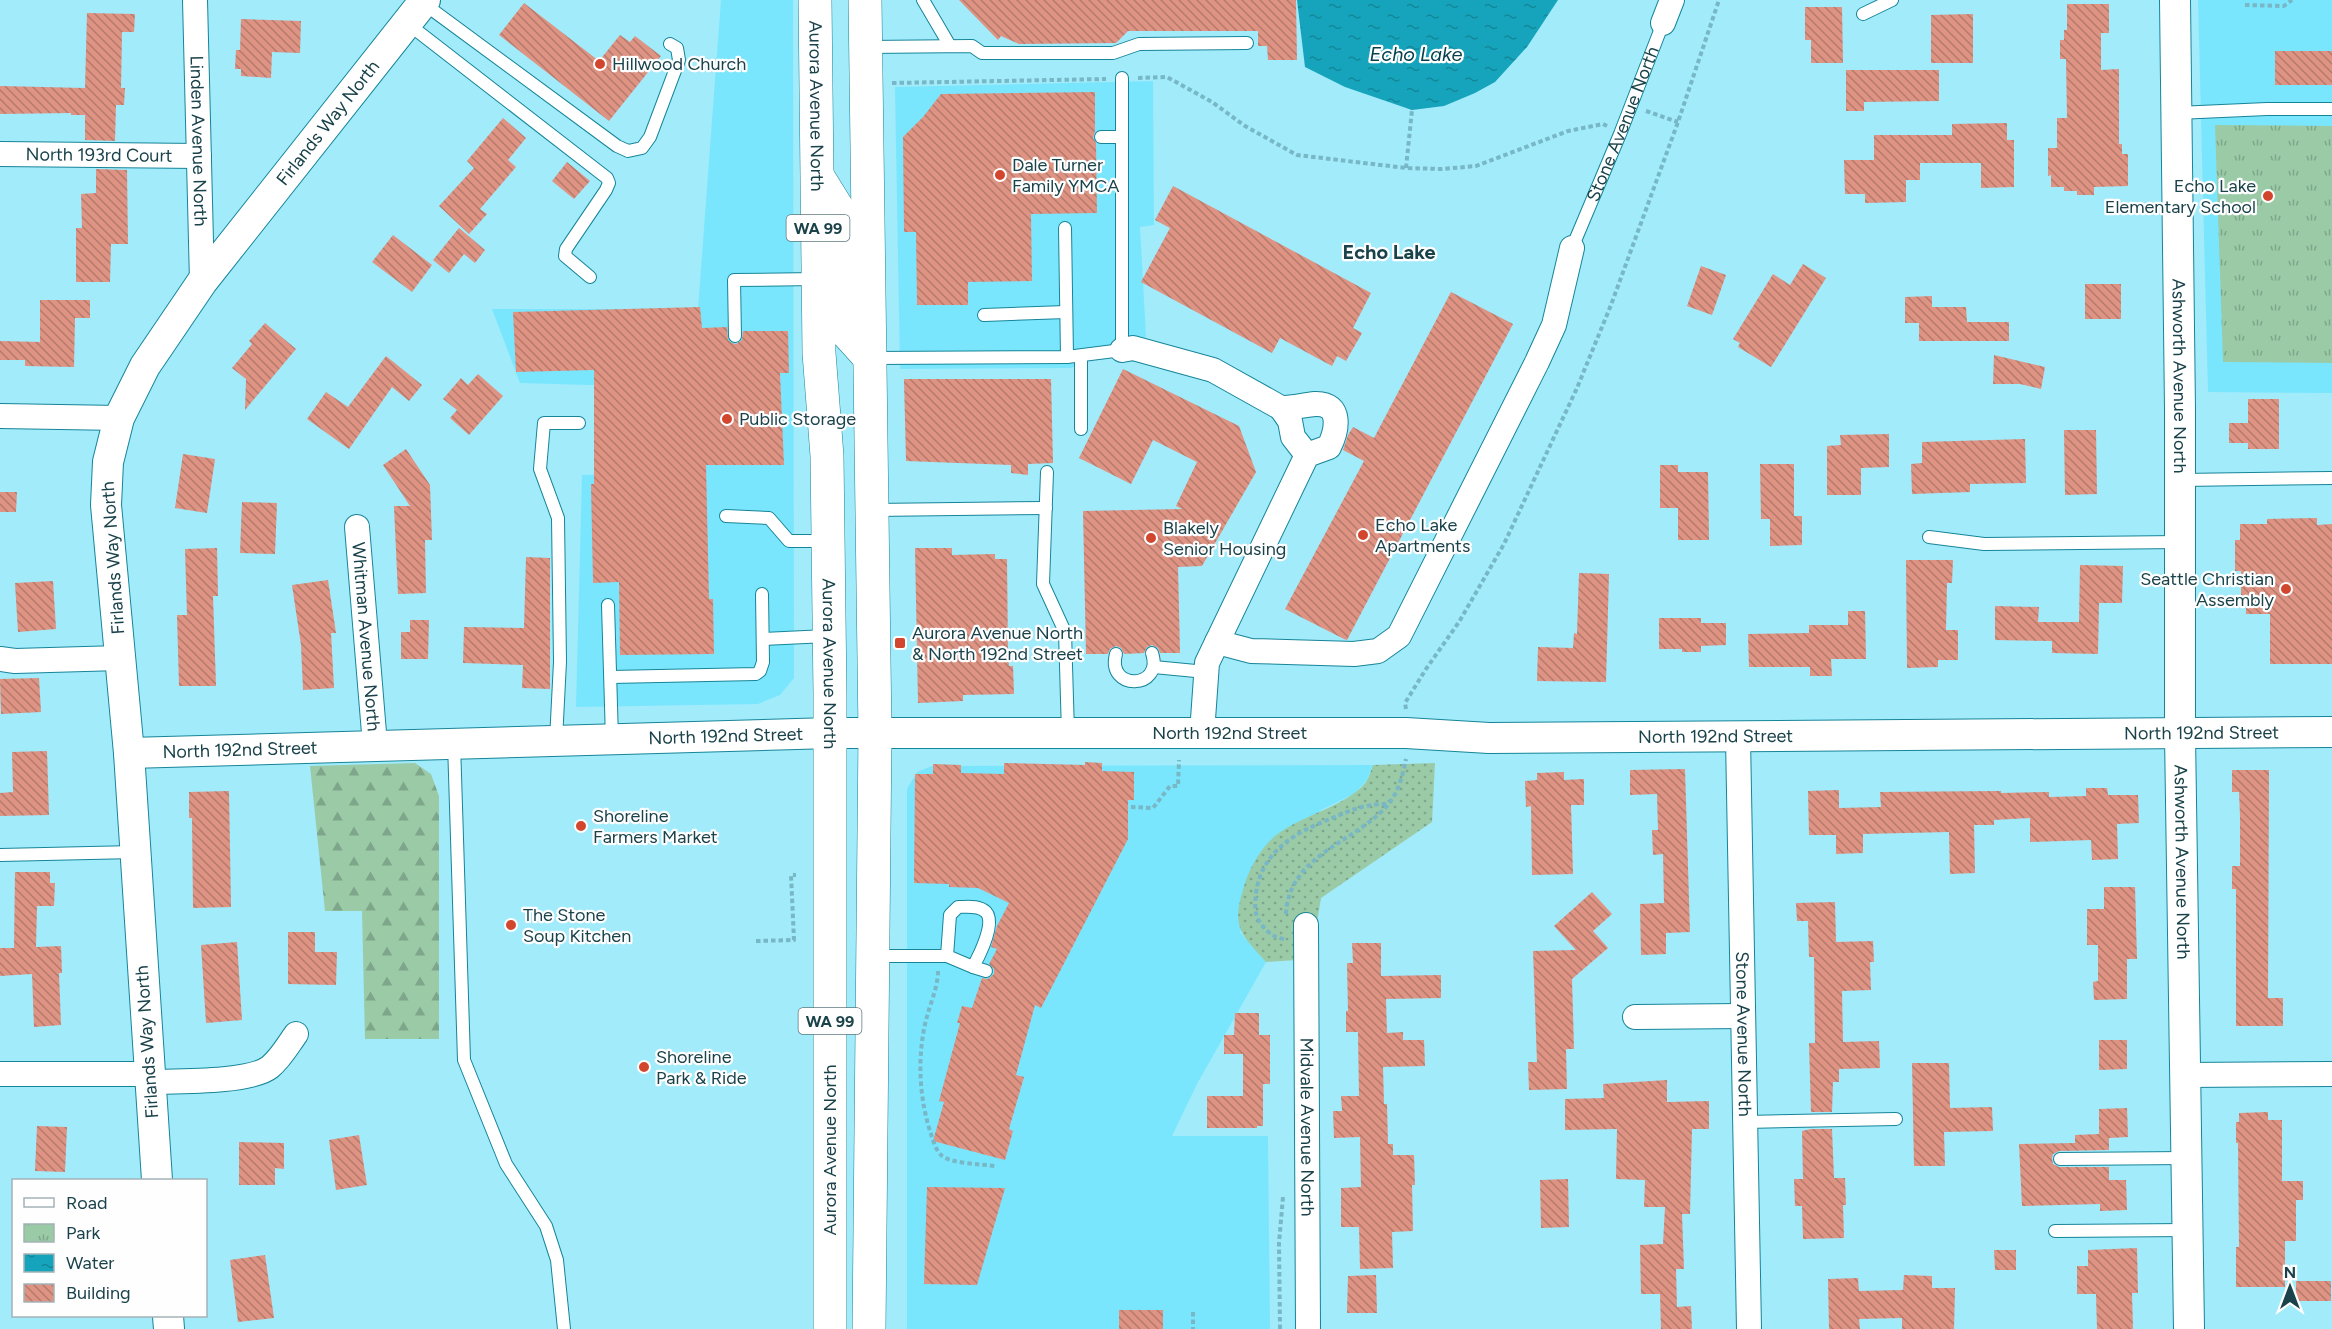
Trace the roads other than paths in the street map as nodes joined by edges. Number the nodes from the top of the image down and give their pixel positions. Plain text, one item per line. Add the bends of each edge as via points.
1 (195, 0) edge
2 (815, 0) edge
3 (865, 0) edge
4 (923, 0) edge
5 (1672, 0) edge
6 (1892, 0) edge
7 (2175, 0) edge
8 (418, 9) edge
9 (1863, 14) dead end
10 (1663, 23) joint
11 (1247, 43) dead end
12 (670, 44) dead end
13 (951, 46) junction
14 (866, 47) junction
15 (1122, 78) road end
16 (2332, 109) edge
17 (2176, 113) junction
18 (1101, 137) dead end
19 (1122, 137) junction
20 (0, 154) edge
21 (199, 156) junction
22 (818, 177) junction
23 (1065, 228) dead end
24 (1572, 248) joint
25 (590, 277) dead end
26 (819, 279) junction
27 (202, 282) junction
28 (1066, 312) junction
29 (984, 315) dead end
30 (735, 336) dead end
31 (1122, 350) junction
32 (1067, 357) junction
33 (1081, 357) junction
34 (870, 358) junction
35 (1281, 408) junction
36 (0, 416) edge
37 (119, 418) junction
38 (579, 423) dead end
39 (1081, 429) dead end
40 (1307, 455) junction
41 (1047, 472) dead end
42 (2332, 478) edge
43 (2180, 480) junction
44 (1046, 508) junction
45 (872, 510) junction
46 (726, 516) dead end
47 (357, 527) dead end
48 (1929, 537) dead end
49 (828, 541) junction
50 (2180, 542) junction
51 (762, 594) dead end
52 (608, 605) dead end
53 (829, 636) junction
54 (763, 639) junction
55 (1217, 642) junction
56 (1152, 653) dead end
57 (1116, 654) dead end
58 (120, 658) junction
59 (0, 660) edge
60 (1154, 667) junction
61 (1206, 672) junction
62 (611, 676) junction
63 (2332, 732) edge
64 (831, 733) junction
65 (875, 733) junction
66 (1068, 733) junction
67 (1202, 733) junction
68 (2180, 735) junction
69 (1738, 738) junction
70 (612, 739) junction
71 (556, 740) junction
72 (454, 743) junction
73 (375, 745) junction
74 (129, 753) junction
75 (135, 852) junction
76 (0, 855) edge
77 (1307, 936) road end
78 (873, 956) junction
79 (942, 956) junction
80 (973, 967) junction
81 (986, 971) dead end
82 (1742, 1016) junction
83 (1635, 1017) dead end
84 (296, 1034) dead end
85 (0, 1074) edge
86 (2332, 1074) edge
87 (2185, 1075) junction
88 (149, 1078) junction
89 (1896, 1119) dead end
90 (1745, 1122) junction
91 (2187, 1158) junction
92 (2060, 1159) dead end
93 (157, 1179) edge
94 (2188, 1230) junction
95 (2055, 1231) dead end
96 (564, 1329) edge
97 (830, 1329) edge
98 (869, 1329) edge
99 (1308, 1329) edge
100 (1749, 1329) edge
101 (2189, 1329) edge

1 - 21 street, Linden Avenue North
2 - 22 main road, Aurora Avenue North / WA 99
3 - 14 main road, WA 99
4 - 13 lane
5 - 10 street, Stone Avenue North
6 - 9 lane
7 - 17 street, Ashworth Avenue North
8 - 12 lane via 628,151 642,148 654,126 679,60 677,48
8 - 25 lane via 608,178 606,190 566,249 565,256
8 - 27 street, Firlands Way North
10 - 24 lane, Stone Avenue North
11 - 13 lane via 1139,44 1113,53 981,53 972,46
13 - 14 lane
14 - 34 main road, WA 99
15 - 19 lane
16 - 17 lane
17 - 43 street, Ashworth Avenue North
18 - 19 lane
19 - 31 lane
20 - 21 street, North 193rd Court
21 - 27 street, Linden Avenue North
22 - 26 main road, Aurora Avenue North / WA 99
22 - 34 main road via 841,214 842,327
23 - 28 lane
24 - 55 street via 1554,325 1399,636 1377,651 1354,654 1251,651
26 - 30 lane via 734,279
26 - 49 main road, Aurora Avenue North / WA 99
27 - 37 street, Firlands Way North via 145,366
28 - 29 lane
28 - 32 lane
31 - 33 lane
31 - 35 street via 1133,348 1213,370
32 - 33 lane
32 - 34 lane
33 - 39 lane
34 - 45 main road, WA 99
35 - 40 street via 1290,420 1293,437
35 - 40 street via 1317,404 1335,415 1335,433 1329,447
36 - 37 street
37 - 58 street, Firlands Way North via 108,462 106,505
38 - 71 lane via 544,423 540,470 558,518 560,662
40 - 55 street
41 - 44 lane
42 - 43 lane
43 - 50 street, Ashworth Avenue North
44 - 45 lane
44 - 66 lane via 1043,584 1065,632
45 - 65 main road, WA 99
46 - 49 lane via 769,518 789,541
47 - 73 street, Whitman Avenue North
48 - 50 lane via 1984,544
49 - 53 main road, Aurora Avenue North / WA 99
50 - 68 street, Ashworth Avenue North
51 - 54 lane
52 - 62 lane
53 - 54 lane
53 - 64 main road, Aurora Avenue North / WA 99
54 - 62 lane via 763,662 756,674
55 - 61 street
56 - 60 lane
57 - 60 lane via 1114,665 1127,681 1140,681
58 - 59 street
58 - 74 street, Firlands Way North
60 - 61 lane
61 - 67 street
62 - 70 lane
63 - 68 street, North 192nd Street
64 - 65 street, North 192nd Street
64 - 70 street, North 192nd Street
64 - 97 main road, Aurora Avenue North / WA 99
65 - 66 street, North 192nd Street
65 - 78 main road, WA 99
66 - 67 street, North 192nd Street
67 - 69 street, North 192nd Street
68 - 69 street, North 192nd Street
68 - 87 street, Ashworth Avenue North
69 - 82 street, Stone Avenue North
70 - 71 street, North 192nd Street
71 - 72 street, North 192nd Street
72 - 73 street, North 192nd Street
72 - 96 lane via 464,1060 506,1164 546,1226 557,1260
73 - 74 street, North 192nd Street
74 - 75 street, Firlands Way North
75 - 76 lane
75 - 88 street, Firlands Way North
77 - 99 street, Midvale Avenue North
78 - 79 lane
78 - 98 main road, WA 99
79 - 80 lane
79 - 80 lane via 950,915 958,907 975,906 989,918
80 - 81 lane
82 - 83 street
82 - 90 street, Stone Avenue North
84 - 88 street via 268,1069 220,1080
85 - 88 street
86 - 87 street
87 - 91 street, Ashworth Avenue North
88 - 93 street, Firlands Way North
89 - 90 lane
90 - 100 street, Stone Avenue North
91 - 92 lane
91 - 94 street, Ashworth Avenue North
94 - 95 lane
94 - 101 street, Ashworth Avenue North

